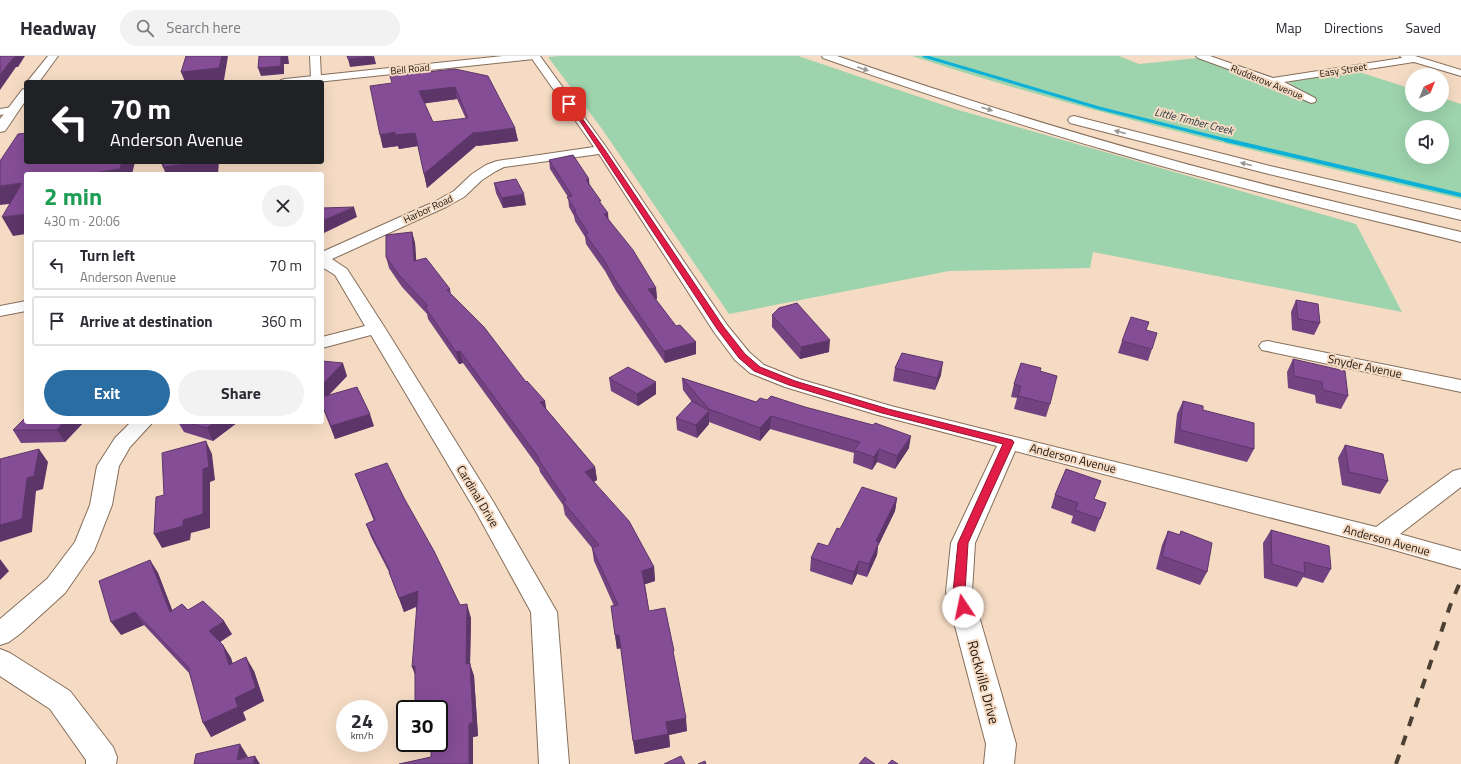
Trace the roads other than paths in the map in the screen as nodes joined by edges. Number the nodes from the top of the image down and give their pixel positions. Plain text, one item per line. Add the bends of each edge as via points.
1 (53, 56) edge
2 (315, 56) edge
3 (535, 56) edge
4 (826, 56) edge
5 (864, 56) edge
6 (1201, 56) edge
7 (1410, 57) edge
8 (1461, 73) edge
9 (918, 74) dead end
10 (316, 79) junction
11 (35, 80) edge
12 (306, 80) edge
13 (1272, 81) junction
14 (24, 94) edge
15 (1311, 100) dead end
16 (24, 109) edge
17 (6, 111) edge
18 (1064, 117) dead end
19 (1033, 123) junction
20 (0, 128) edge
21 (602, 150) junction
22 (1269, 170) junction
23 (1461, 209) edge
24 (1461, 215) edge
25 (1461, 229) edge
26 (1461, 237) edge
27 (324, 258) edge
28 (324, 260) edge
29 (24, 306) edge
30 (0, 311) edge
31 (376, 328) junction
32 (324, 342) edge
33 (1268, 346) dead end
34 (1461, 386) edge
35 (141, 424) edge
36 (1009, 442) junction
37 (1461, 476) edge
38 (1380, 537) junction
39 (1461, 560) edge
40 (0, 634) edge
41 (0, 661) edge
42 (101, 764) edge
43 (554, 764) edge
44 (999, 764) edge

1 - 11 main road
2 - 10 street
3 - 10 main road, Bell Road
3 - 21 street, Anderson Avenue
4 -> 19 main road
5 - 9 main road
6 - 13 street, Rudderow Avenue
7 - 8 street
7 - 13 street, Easy Street
10 - 12 main road, Bell Road
13 - 15 street, Rudderow Avenue
14 - 17 main road
16 - 17 main road
17 - 20 main road
22 -> 18 main road
19 - 25 main road via 1273,185
19 - 26 main road via 1169,164
21 - 27 street, Harbor Road via 502,164 491,168 477,176 459,194
21 - 36 street, Anderson Avenue via 720,328 742,356 757,369 792,383 886,411
22 - 23 main road
22 - 24 main road
28 - 31 street, Cardinal Drive via 341,272
29 - 30 street
31 - 32 street
31 - 43 street, Cardinal Drive via 486,509 544,612
33 - 34 street, Snyder Avenue
35 - 40 street via 122,442 108,466 101,505 86,545 56,586
36 - 38 street, Anderson Avenue
36 - 44 street, Rockville Drive via 963,543 959,592 1001,744
37 - 38 street
38 - 39 street, Anderson Avenue
41 - 42 street via 60,700 102,757

